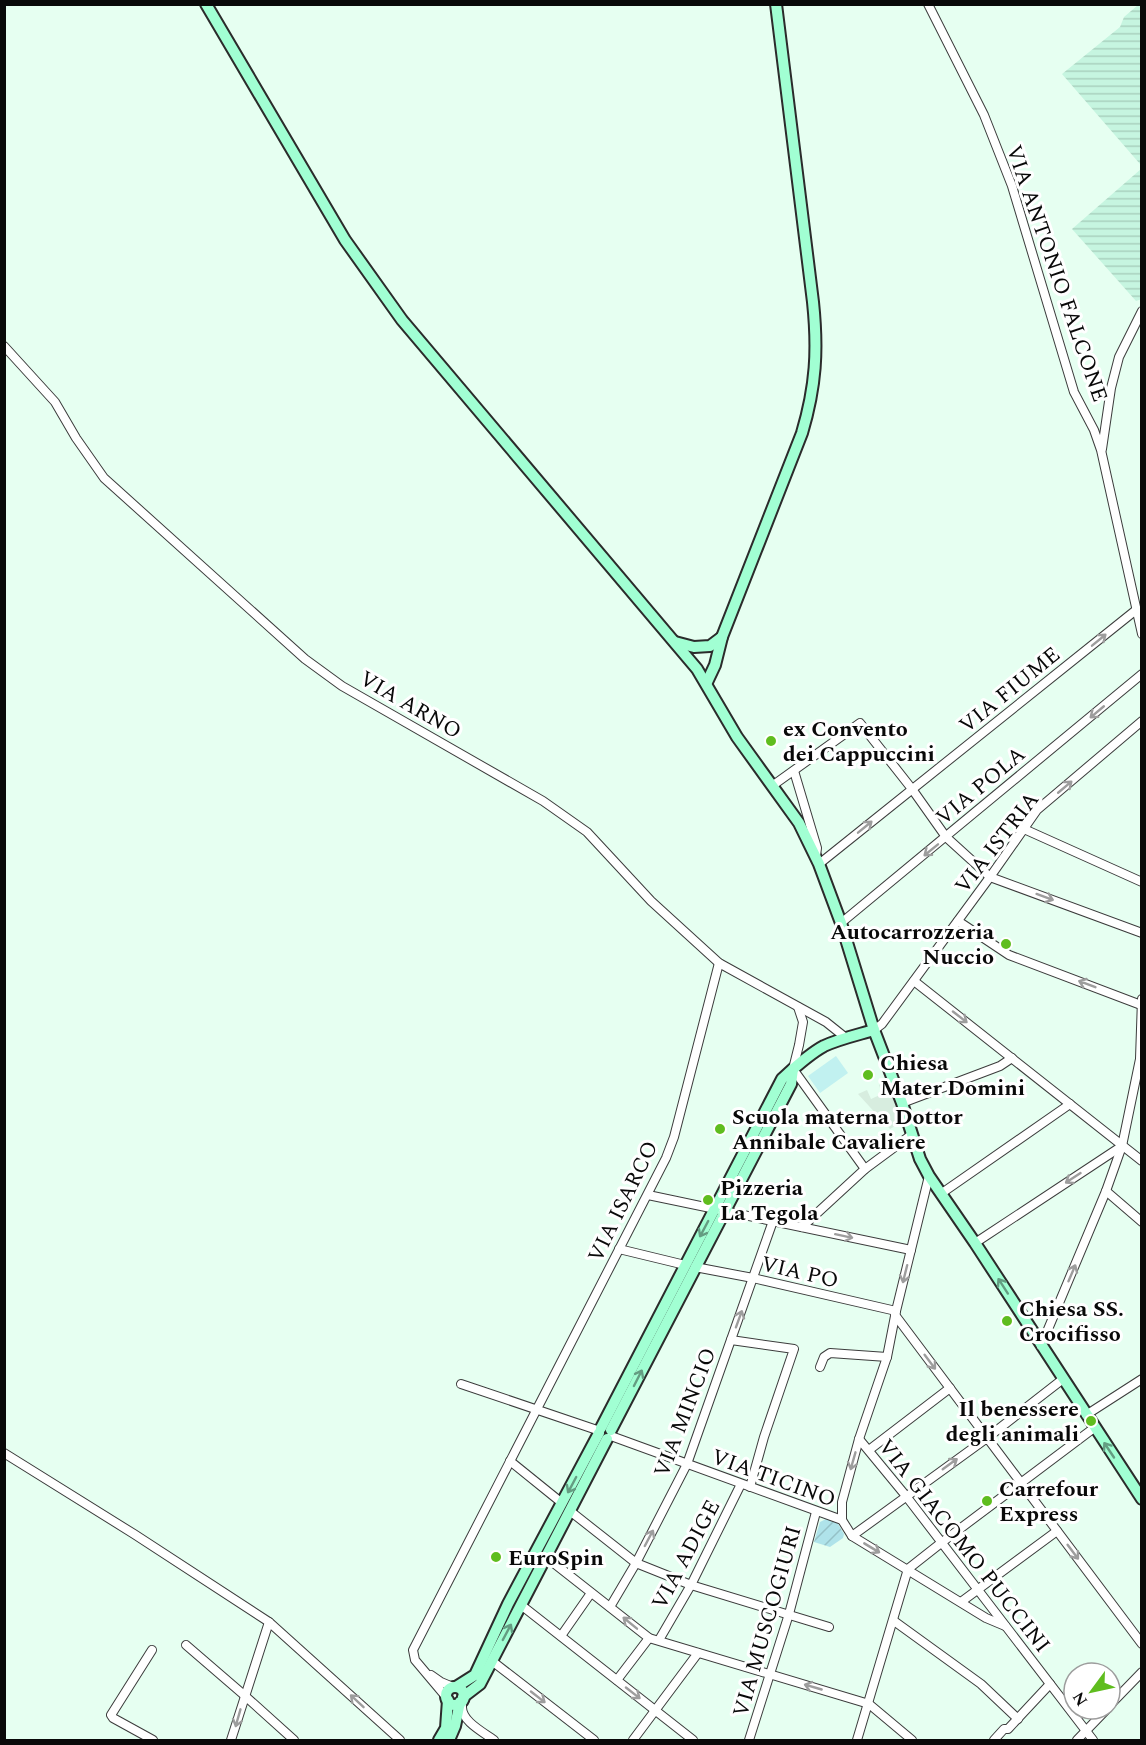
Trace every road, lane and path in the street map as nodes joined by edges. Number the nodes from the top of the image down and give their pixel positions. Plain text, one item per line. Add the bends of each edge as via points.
1 (206, 4) edge
2 (776, 4) edge
3 (928, 4) edge
4 (1142, 311) edge
5 (4, 346) edge
6 (1101, 450) junction
7 (1136, 610) junction
8 (1142, 634) edge
9 (722, 637) junction
10 (675, 642) junction
11 (710, 646) junction
12 (697, 669) junction
13 (1142, 674) edge
14 (706, 682) junction
15 (1142, 721) edge
16 (794, 771) junction
17 (772, 786) junction
18 (912, 789) junction
19 (1024, 828) junction
20 (946, 837) junction
21 (818, 860) junction
22 (990, 877) junction
23 (1142, 882) edge
24 (958, 921) junction
25 (841, 923) junction
26 (1142, 933) edge
27 (719, 963) junction
28 (914, 981) junction
29 (1142, 999) edge
30 (1141, 1005) edge
31 (798, 1007) junction
32 (874, 1030) junction
33 (846, 1038) junction
34 (1012, 1058) junction
35 (1141, 1060) edge
36 (793, 1069) junction
37 (902, 1102) junction
38 (1070, 1104) junction
39 (911, 1135) junction
40 (1122, 1146) junction
41 (1142, 1161) edge
42 (865, 1168) junction
43 (929, 1176) junction
44 (1106, 1191) junction
45 (942, 1193) junction
46 (648, 1195) junction
47 (719, 1210) junction
48 (773, 1221) junction
49 (1142, 1222) edge
50 (802, 1227) junction
51 (975, 1243) junction
52 (620, 1249) junction
53 (911, 1250) junction
54 (690, 1266) junction
55 (753, 1278) junction
56 (896, 1313) junction
57 (731, 1340) junction
58 (1041, 1346) junction
59 (887, 1357) junction
60 (820, 1367) dead end
61 (1063, 1379) junction
62 (1141, 1379) edge
63 (461, 1384) dead end
64 (950, 1388) junction
65 (536, 1409) junction
66 (1086, 1415) junction
67 (1095, 1428) junction
68 (605, 1433) junction
69 (987, 1438) junction
70 (860, 1439) junction
71 (868, 1450) junction
72 (4, 1453) edge
73 (510, 1461) junction
74 (687, 1464) junction
75 (1021, 1483) junction
76 (741, 1484) junction
77 (750, 1487) junction
78 (906, 1497) junction
79 (1141, 1498) edge
80 (566, 1507) junction
81 (816, 1512) junction
82 (842, 1520) junction
83 (1057, 1531) junction
84 (852, 1536) junction
85 (941, 1543) junction
86 (546, 1557) junction
87 (636, 1563) junction
88 (908, 1569) junction
89 (691, 1585) junction
90 (978, 1590) junction
91 (591, 1593) junction
92 (961, 1602) junction
93 (521, 1605) junction
94 (610, 1607) junction
95 (789, 1614) junction
96 (894, 1621) junction
97 (269, 1622) junction
98 (1005, 1626) junction
99 (829, 1627) dead end
100 (561, 1636) junction
101 (649, 1638) junction
102 (659, 1640) junction
103 (186, 1644) dead end
104 (1142, 1644) edge
105 (152, 1650) dead end
106 (699, 1653) junction
107 (492, 1661) junction
108 (421, 1667) junction
109 (1142, 1672) edge
110 (770, 1675) junction
111 (617, 1680) junction
112 (1050, 1684) junction
113 (455, 1687) junction
114 (1122, 1693) edge
115 (244, 1695) junction
116 (447, 1699) junction
117 (462, 1700) junction
118 (869, 1704) junction
119 (656, 1711) junction
120 (1018, 1719) junction
121 (1096, 1721) edge
122 (1086, 1731) junction
123 (153, 1740) edge
124 (231, 1740) edge
125 (294, 1740) edge
126 (400, 1740) edge
127 (439, 1740) edge
128 (449, 1740) edge
129 (494, 1740) edge
130 (594, 1740) edge
131 (633, 1740) edge
132 (693, 1740) edge
133 (749, 1740) edge
134 (857, 1740) edge
135 (912, 1740) edge
136 (994, 1740) edge
137 (1077, 1740) edge
138 (1092, 1740) edge

1 - 10 street via 372,280
2 - 9 street via 816,329 816,366 802,433
3 - 6 street, VIA ANTONIO FALCONE via 984,115 1012,186 1074,392
4 - 6 street via 1119,357
5 - 27 street, VIA ARNO via 55,402 104,478 305,659 342,686 543,801 587,832 651,901
6 - 7 street, VIA ANTONIO FALCONE
7 - 8 street, VIA ANTONIO FALCONE
18 -> 7 street, VIA FIUME
9 - 11 street
9 - 14 street
10 - 11 street
10 - 12 street
11 - 12 street
12 - 14 street
13 -> 20 street, VIA POLA
14 - 17 street via 726,721
19 -> 15 street, VIA ISTRIA via 1037,810
16 - 17 street
16 - 18 street via 860,723
16 - 21 street
17 - 21 street
18 - 20 street
21 -> 18 street, VIA FIUME
19 - 22 street, VIA ISTRIA
19 - 23 street
20 - 22 street
20 -> 25 street, VIA POLA
21 - 25 street
22 - 24 street, VIA ISTRIA
22 -> 26 street
24 - 28 street, VIA ISTRIA
30 -> 24 street via 1009,955
25 - 32 street
27 - 31 street, VIA ARNO
27 - 46 street, VIA ISARCO via 674,1137
28 - 32 street, VIA ISTRIA
28 -> 34 street
29 - 30 street
30 - 35 street
31 - 33 street, VIA ARNO
31 - 36 street via 802,1022
32 - 33 street
32 - 37 street
33 - 36 street via 822,1047
34 - 37 street
34 - 38 street
35 - 40 street
36 - 42 street
36 - 47 street via 782,1079
37 - 39 street
38 - 40 street
38 - 45 street
39 - 42 street
39 - 43 street
40 - 41 street
40 - 44 street
40 -> 51 street
42 - 50 street
43 - 45 street
43 - 53 street
44 - 49 street
58 -> 44 street
45 - 51 street
46 - 47 street
46 - 52 street, VIA ISARCO
47 - 48 street
47 - 54 street
48 - 50 street
48 - 55 street, VIA MINCIO
50 -> 53 street
58 -> 51 street
52 - 54 street, VIA PO
52 - 65 street, VIA ISARCO
53 -> 56 street
54 - 55 street, VIA PO
54 - 68 street
55 - 56 street, VIA PO
57 -> 55 street, VIA MINCIO
56 - 59 street
56 -> 64 street
57 - 74 street, VIA MINCIO
57 - 77 street via 794,1349
58 - 61 street
59 - 60 street via 830,1353
59 - 70 street
61 - 66 street
61 - 69 street
62 - 66 street
63 - 65 street, VIA TICINO
64 - 69 street
64 - 71 street
65 - 68 street, VIA TICINO
65 - 73 street, VIA ISARCO
66 - 67 street
67 - 75 street
79 -> 67 street
68 - 74 street, VIA TICINO
68 - 80 street
69 - 75 street
78 -> 69 street
70 - 71 street, VIA GIACOMO PUCCINI
70 -> 82 street via 842,1502
71 - 78 street, VIA GIACOMO PUCCINI
72 - 97 street
73 - 80 street
73 - 108 street, VIA ISARCO via 413,1650
74 - 76 street, VIA TICINO
87 -> 74 street, VIA MINCIO
75 - 83 street
75 - 85 street
76 - 77 street, VIA TICINO
76 - 89 street, VIA ADIGE
77 - 81 street, VIA TICINO
78 - 84 street
78 - 85 street, VIA GIACOMO PUCCINI
80 - 86 street
80 - 87 street
80 - 113 street via 508,1604 475,1675
81 - 82 street, VIA TICINO
81 - 95 street, VIA MUSCOGIURI
82 - 84 street, VIA TICINO
83 - 90 street
83 -> 104 street
84 -> 88 street, VIA TICINO
85 - 88 street
85 - 90 street, VIA GIACOMO PUCCINI
86 - 91 street
86 - 93 street
87 - 89 street
87 - 94 street, VIA MINCIO
88 - 92 street, VIA TICINO
88 - 96 street
89 - 95 street
89 - 102 street, VIA ADIGE
90 - 92 street
90 - 98 street, VIA GIACOMO PUCCINI
91 - 94 street
91 - 100 street
92 - 98 street, VIA TICINO
93 - 100 street
107 -> 93 street
101 -> 94 street
95 - 99 street
95 - 110 street, VIA MUSCOGIURI
96 - 118 street
96 - 120 street via 981,1684
97 - 115 street
126 -> 97 street
98 - 112 street, VIA GIACOMO PUCCINI
100 - 111 street
101 - 102 street
101 - 111 street
102 - 106 street
103 - 115 street
105 - 123 street via 111,1715
106 - 110 street
106 - 119 street
107 - 117 street via 480,1683
107 -> 130 street
108 - 113 street
108 - 116 street
109 - 114 street
118 -> 110 street
110 - 133 street, VIA MUSCOGIURI
111 -> 119 street
112 - 120 street
112 - 122 street, VIA GIACOMO PUCCINI
113 - 116 street via 448,1690
113 - 117 street via 461,1690
115 -> 124 street
115 - 125 street
116 - 117 street via 455,1704
116 - 127 street via 446,1728
117 - 128 street
117 - 129 street via 467,1720
118 - 134 street
118 - 135 street
119 - 131 street
119 - 132 street
120 - 136 street
121 - 122 street
122 - 137 street
122 - 138 street, VIA GIACOMO PUCCINI

